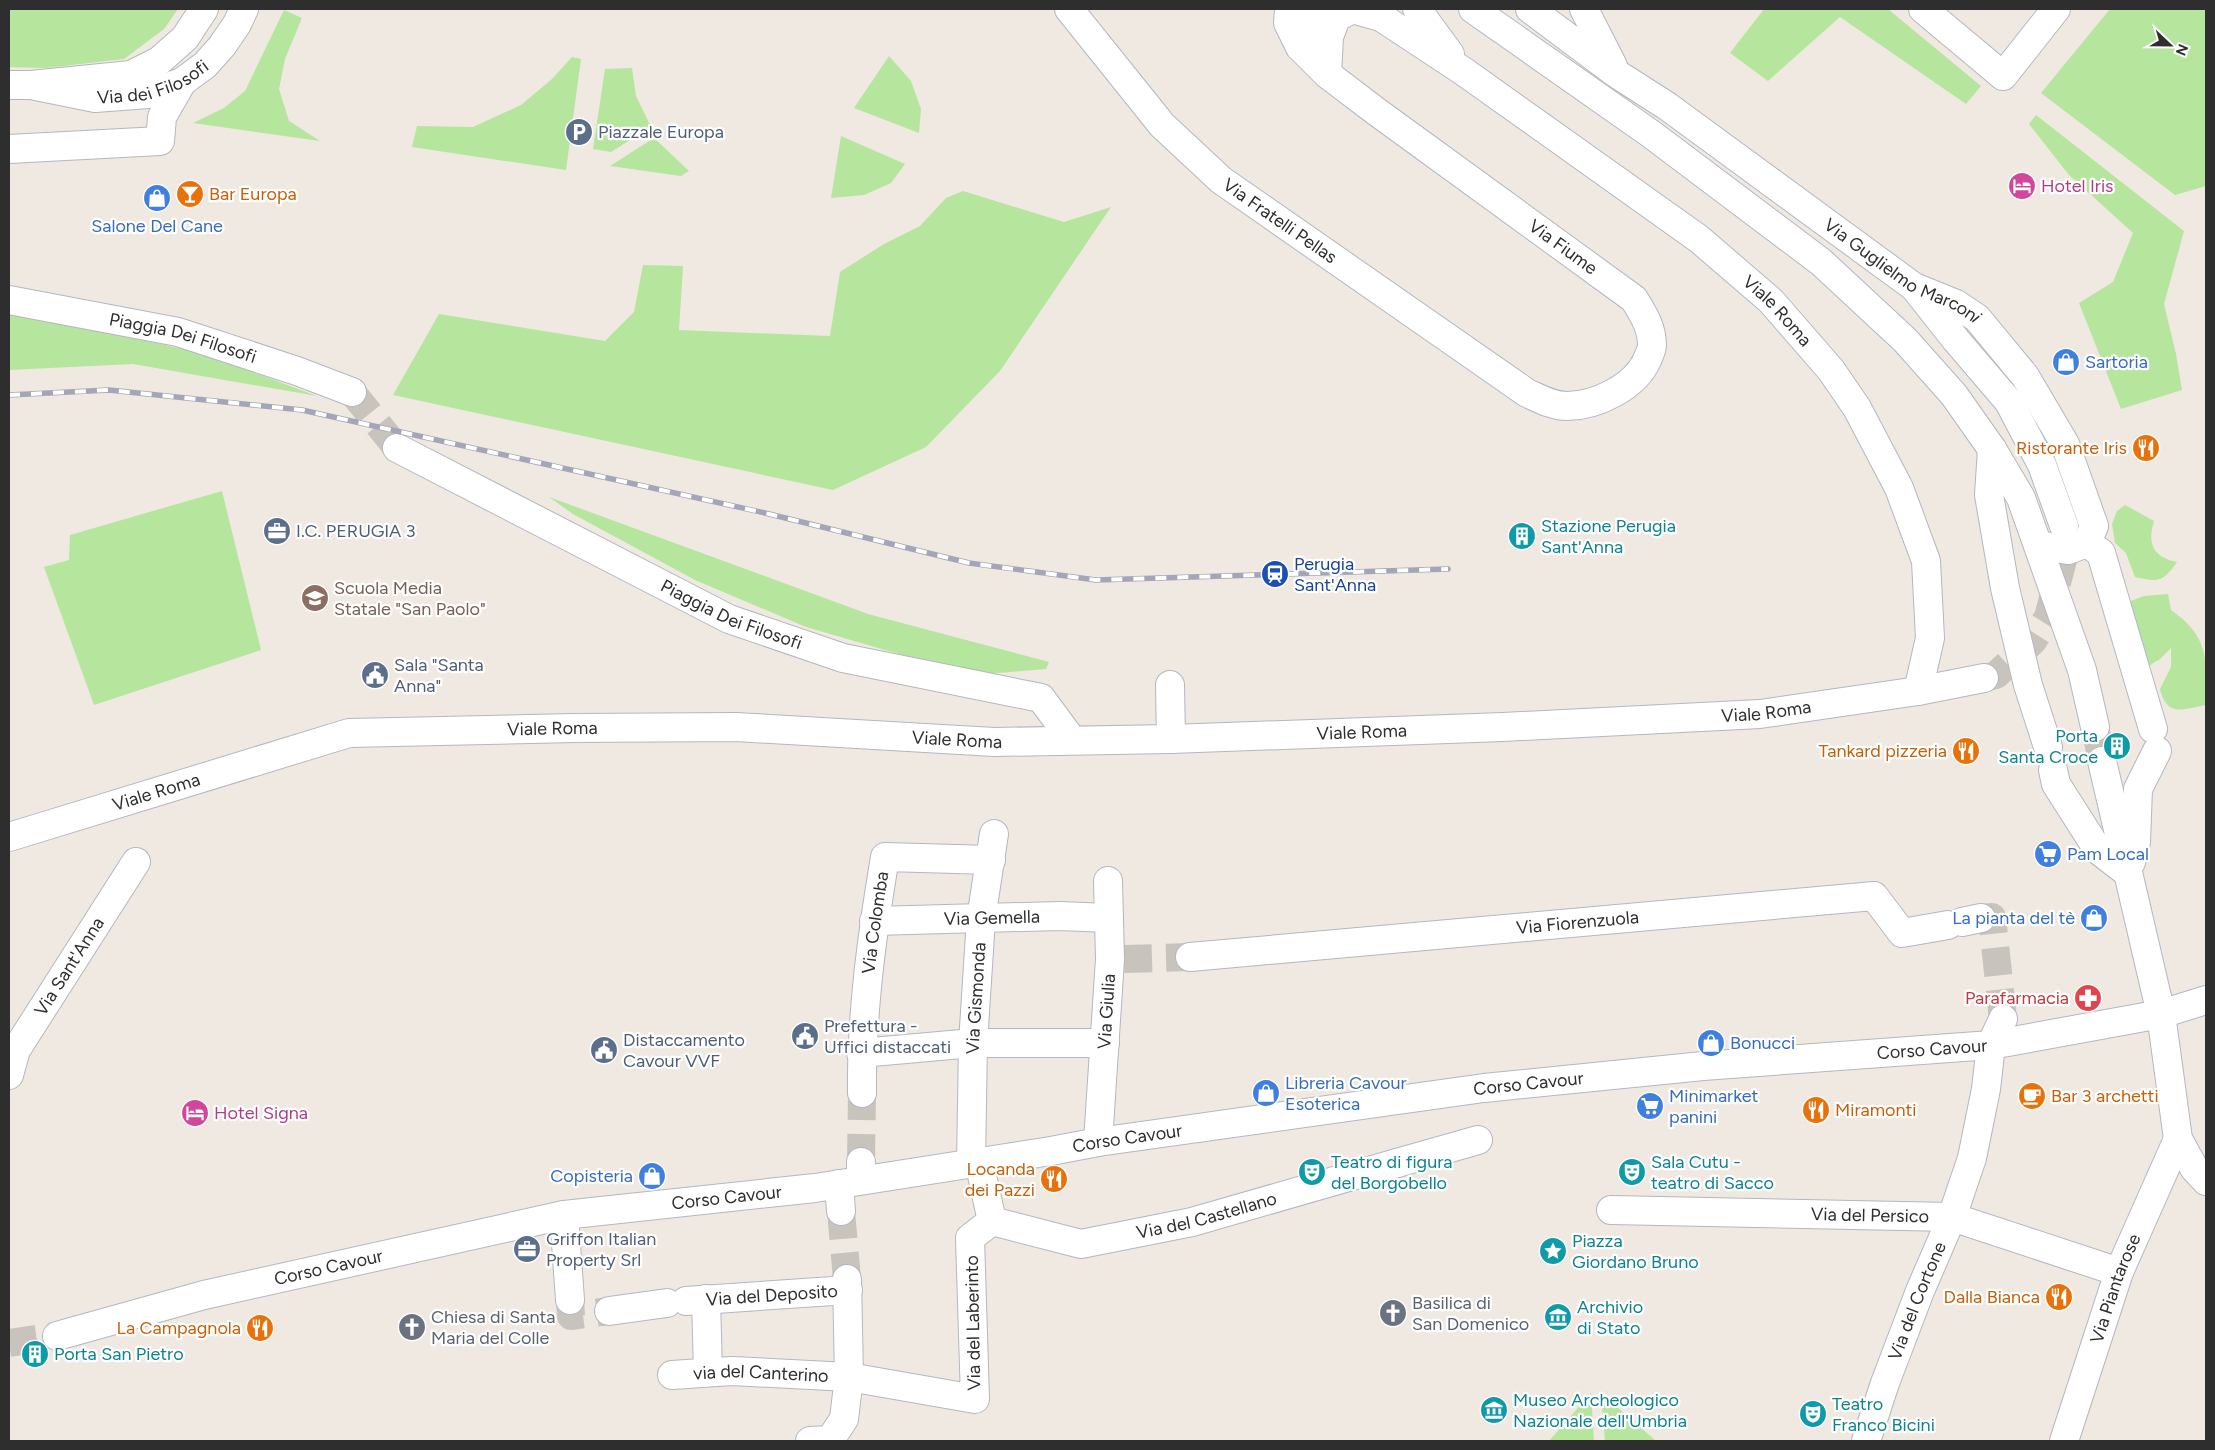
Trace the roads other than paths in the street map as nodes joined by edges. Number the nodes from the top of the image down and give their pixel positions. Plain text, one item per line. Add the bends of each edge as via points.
1 (204, 9) edge
2 (244, 9) edge
3 (1069, 9) edge
4 (1317, 9) edge
5 (1417, 9) edge
6 (1473, 9) edge
7 (1530, 9) edge
8 (1584, 9) edge
9 (1923, 9) edge
10 (2056, 9) edge
11 (1286, 14) edge
12 (1300, 47) junction
13 (1463, 71) junction
14 (1327, 74) junction
15 (1617, 74) junction
16 (182, 82) junction
17 (20, 85) edge
18 (9, 149) edge
19 (1914, 287) junction
20 (9, 300) edge
21 (352, 392) tunnel mouth
22 (1527, 393) joint
23 (397, 448) tunnel mouth
24 (1992, 449) junction
25 (2064, 526) tunnel mouth
26 (2087, 543) junction
27 (2039, 545) junction
28 (1984, 678) tunnel mouth
29 (1170, 685) dead end
30 (1918, 691) junction
31 (2095, 727) tunnel mouth
32 (1170, 739) junction
33 (1072, 740) junction
34 (2102, 761) tunnel mouth
35 (9, 837) edge
36 (992, 847) joint
37 (136, 862) dead end
38 (2128, 873) junction
39 (1108, 881) dead end
40 (1109, 918) junction
41 (981, 919) junction
42 (874, 921) junction
43 (1964, 922) dead end
44 (1190, 957) tunnel mouth
45 (2206, 1000) edge
46 (2161, 1014) junction
47 (2003, 1018) tunnel mouth
48 (973, 1043) junction
49 (1105, 1043) junction
50 (1991, 1045) junction
51 (861, 1053) junction
52 (9, 1075) edge
53 (862, 1093) tunnel mouth
54 (2178, 1139) junction
55 (1478, 1140) dead end
56 (1098, 1142) junction
57 (975, 1162) junction
58 (2202, 1172) edge
59 (854, 1175) junction
60 (1611, 1210) dead end
61 (841, 1211) tunnel mouth
62 (564, 1215) junction
63 (1952, 1217) junction
64 (992, 1221) junction
65 (2119, 1272) junction
66 (570, 1300) tunnel mouth
67 (686, 1301) junction
68 (609, 1311) tunnel mouth
69 (57, 1336) tunnel mouth
70 (708, 1372) junction
71 (672, 1375) dead end
72 (849, 1377) junction
73 (810, 1441) edge
74 (1866, 1441) edge
75 (2064, 1441) edge

1 - 17 street, Via dei Filosofi via 185,38 158,61 131,75
2 - 16 street, Via dei Filosofi via 222,46 205,65
3 - 22 street, Via Fratelli Pellas via 1162,125 1221,180
4 - 12 street
5 - 13 street, Viale Roma
6 - 24 street, Via Guglielmo Marconi via 1651,134 1821,262 1906,340 1954,395
7 - 15 street, Via Guglielmo Marconi
8 - 15 street
9 - 10 street via 2003,76
11 - 12 street, Via Fiume
12 - 14 street, Via Fiume
13 - 14 street, Viale Roma via 1381,17 1352,9 1336,18 1329,37
13 - 30 street, Viale Roma via 1699,239 1770,301 1831,370 1857,408 1899,488 1926,561 1930,638
14 - 22 street, Via Fiume via 1634,299 1649,324 1652,347 1644,366 1632,381 1612,395 1568,406 1545,402
15 - 19 street, Via Guglielmo Marconi via 1667,106
16 - 17 street, Via dei Filosofi via 148,94 95,98
16 - 18 street via 162,117 160,141
19 - 25 street via 2009,402 2042,465
19 - 26 street, Via Guglielmo Marconi via 1956,304 1977,318 2025,376 2065,444 2094,526
20 - 21 street, Piaggia Dei Filosofi via 178,332
23 - 33 street, Piaggia Dei Filosofi via 729,619 843,658 1041,698
24 - 27 street, Via Guglielmo Marconi via 2021,498
24 - 38 street via 1989,495 2005,588 2056,784 2098,850
26 - 27 street via 2068,550
26 - 38 street via 2101,553 2155,740 2138,789 2136,842
27 - 31 street, Via Guglielmo Marconi via 2082,670
28 - 30 street, Viale Roma
29 - 32 street
30 - 32 street, Viale Roma via 1760,714 1503,728
32 - 33 street, Viale Roma
33 - 35 street, Viale Roma via 994,742 736,727 349,733
34 - 38 street
36 - 41 street, Via Gismonda
36 - 42 street, Via Colomba via 885,857
37 - 52 street, Via Sant'Anna via 16,1050
38 - 46 street
39 - 40 street, Via Giulia
40 - 41 street, Via Gemella
40 - 49 street, Via Giulia via 1117,959
41 - 42 street, Via Gemella
41 - 48 street, Via Gismonda
42 - 51 street, Via Colomba
43 - 44 street, Via Fiorenzuola via 1902,933 1874,896
45 - 46 street, Corso Cavour
46 - 50 street, Corso Cavour
46 - 54 street
47 - 50 street
48 - 49 street
48 - 51 street
48 - 57 street, Via Gismonda
49 - 56 street, Via Giulia
50 - 56 street, Corso Cavour via 1703,1066 1484,1088
50 - 63 street, Via del Cortone via 1972,1158
51 - 53 street, Via Colomba
54 - 58 street
54 - 65 street, Via Piantarose
55 - 64 street, Via del Castellano via 1192,1222 1082,1244
56 - 57 street, Corso Cavour
57 - 59 street, Corso Cavour
57 - 64 street
59 - 61 street
59 - 62 street, Corso Cavour
60 - 63 street, Via del Persico
62 - 66 street
62 - 69 street, Corso Cavour via 204,1295
63 - 65 street, Via del Persico
63 - 74 street, Via del Cortone via 1885,1382
64 - 72 street, Via del Laberinto via 970,1238 975,1399
65 - 75 street, Via Piantarose
67 - 68 street, Via del Deposito
67 - 70 street
67 - 72 street, Via del Deposito via 848,1284
70 - 71 street, via del Canterino
70 - 72 street, via del Canterino
72 - 73 street via 844,1419 830,1440

